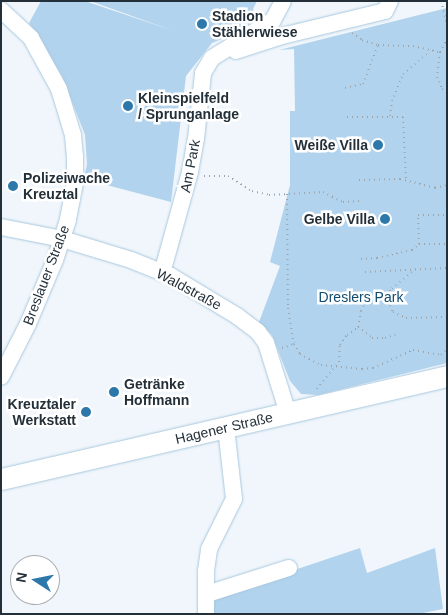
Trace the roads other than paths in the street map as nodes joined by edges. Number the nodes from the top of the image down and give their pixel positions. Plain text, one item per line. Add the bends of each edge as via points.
1 (283, 1) edge
2 (390, 1) edge
3 (1, 10) edge
4 (212, 58) junction
5 (1, 228) edge
6 (62, 239) junction
7 (162, 273) junction
8 (447, 376) edge
9 (1, 377) edge
10 (288, 413) junction
11 (226, 428) junction
12 (1, 479) edge
13 (289, 568) dead end
14 (207, 594) junction
15 (206, 614) edge

1 - 4 street via 273,20
2 - 4 street via 385,11 282,36
3 - 6 street, Breslauer Straße via 30,38 59,89 73,135 75,183
4 - 7 street, Am Park via 203,73 190,172
5 - 6 street, Waldstraße
6 - 7 street, Waldstraße
6 - 9 street, Breslauer Straße via 32,314
7 - 10 street, Waldstraße via 237,316 258,332 271,352
8 - 10 main road, Hagener Straße
10 - 11 main road, Hagener Straße
11 - 12 main road, Hagener Straße
11 - 14 street via 234,499 209,549
13 - 14 street
14 - 15 street

